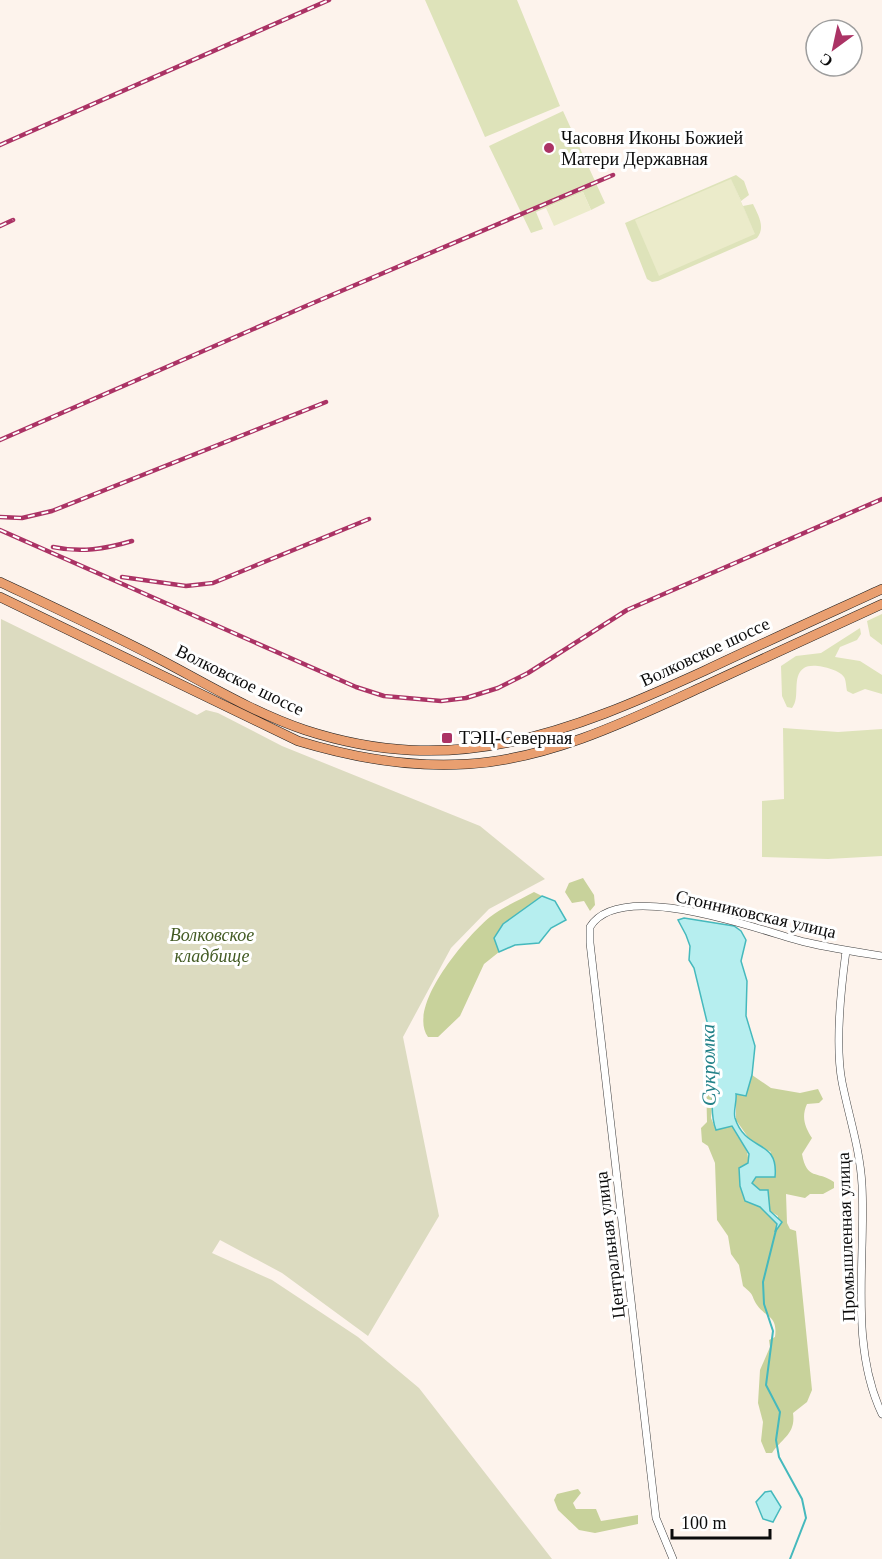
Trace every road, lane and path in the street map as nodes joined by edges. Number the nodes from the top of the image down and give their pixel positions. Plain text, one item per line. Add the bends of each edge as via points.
1 (0, 582) edge
2 (882, 589) edge
3 (0, 597) edge
4 (882, 604) edge
5 (591, 924) joint
6 (846, 951) junction
7 (882, 956) edge
8 (882, 1414) edge
9 (673, 1559) edge

1 - 2 main road, Волковское шоссе via 261,713 344,742 428,752 492,747 560,731 652,695
3 - 4 main road, Волковское шоссе via 298,741 383,762 428,765 471,764 572,741 657,707
5 - 6 street, Сгонниковская улица via 604,913 623,908 659,907 732,920
5 - 9 street, Центральная улица via 590,943 656,1518
6 - 7 street, Сгонниковская улица
6 - 8 street, Промышленная улица via 840,999 842,1080 857,1140 862,1184 861,1275 866,1351

